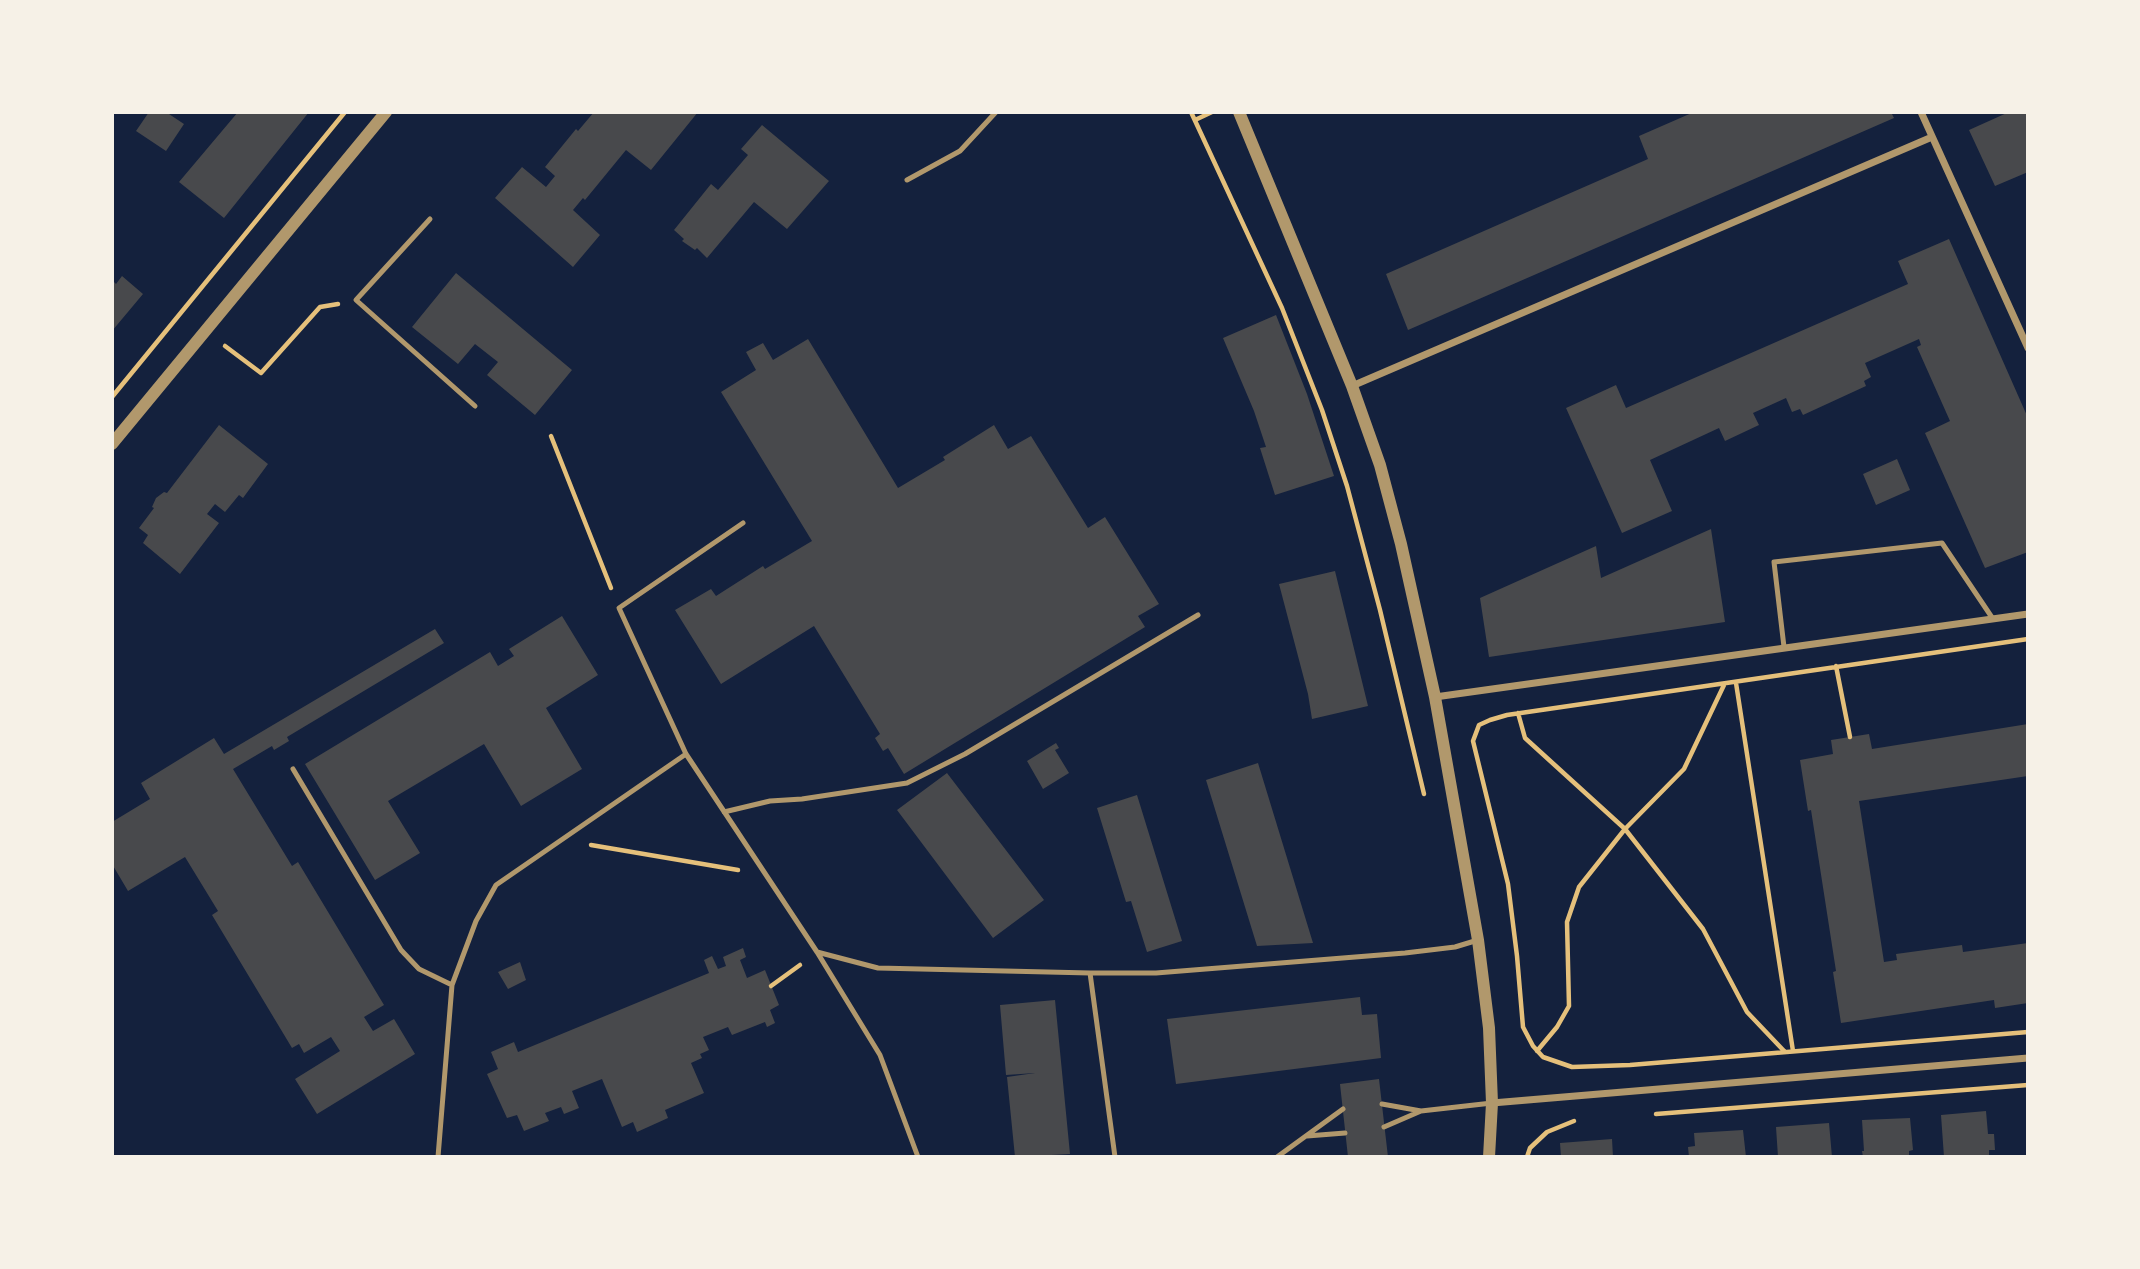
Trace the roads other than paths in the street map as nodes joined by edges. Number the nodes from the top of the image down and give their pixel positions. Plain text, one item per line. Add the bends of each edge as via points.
1 (386, 112) edge
2 (996, 112) edge
3 (1239, 112) edge
4 (1922, 112) edge
5 (1932, 137) junction
6 (907, 180) dead end
7 (430, 219) dead end
8 (2028, 348) edge
9 (1352, 387) junction
10 (475, 406) dead end
11 (112, 444) edge
12 (743, 523) dead end
13 (2028, 614) edge
14 (1198, 615) dead end
15 (1993, 619) junction
16 (1784, 647) junction
17 (1435, 697) junction
18 (686, 754) junction
19 (293, 769) dead end
20 (724, 812) junction
21 (1478, 940) junction
22 (817, 952) junction
23 (1090, 973) junction
24 (452, 985) junction
25 (2028, 1058) edge
26 (1492, 1103) junction
27 (1382, 1104) dead end
28 (1343, 1109) dead end
29 (1421, 1111) junction
30 (1384, 1127) dead end
31 (1345, 1133) dead end
32 (1307, 1136) junction
33 (438, 1157) edge
34 (918, 1157) edge
35 (1115, 1157) edge
36 (1278, 1157) edge
37 (1489, 1157) edge

1 - 11 street
2 - 6 lane via 960,151
3 - 9 street
4 - 5 street
5 - 8 street
5 - 9 street
7 - 10 lane via 356,300
9 - 17 street via 1380,465
12 - 18 lane via 619,608
13 - 15 street
14 - 20 lane via 965,754 906,783 770,801
15 - 16 street
15 - 16 lane via 1942,543 1773,562
16 - 17 street
17 - 21 street
18 - 20 lane
18 - 24 lane via 496,886 476,921
19 - 24 lane via 401,950 419,969
20 - 22 lane
21 - 23 lane via 1405,953 1156,973
21 - 26 street
22 - 23 lane via 878,968
22 - 34 lane via 880,1055
23 - 35 lane
24 - 33 lane
25 - 26 street
26 - 29 lane
26 - 37 street
27 - 29 lane
28 - 32 lane
29 - 30 lane
31 - 32 lane
32 - 36 lane

